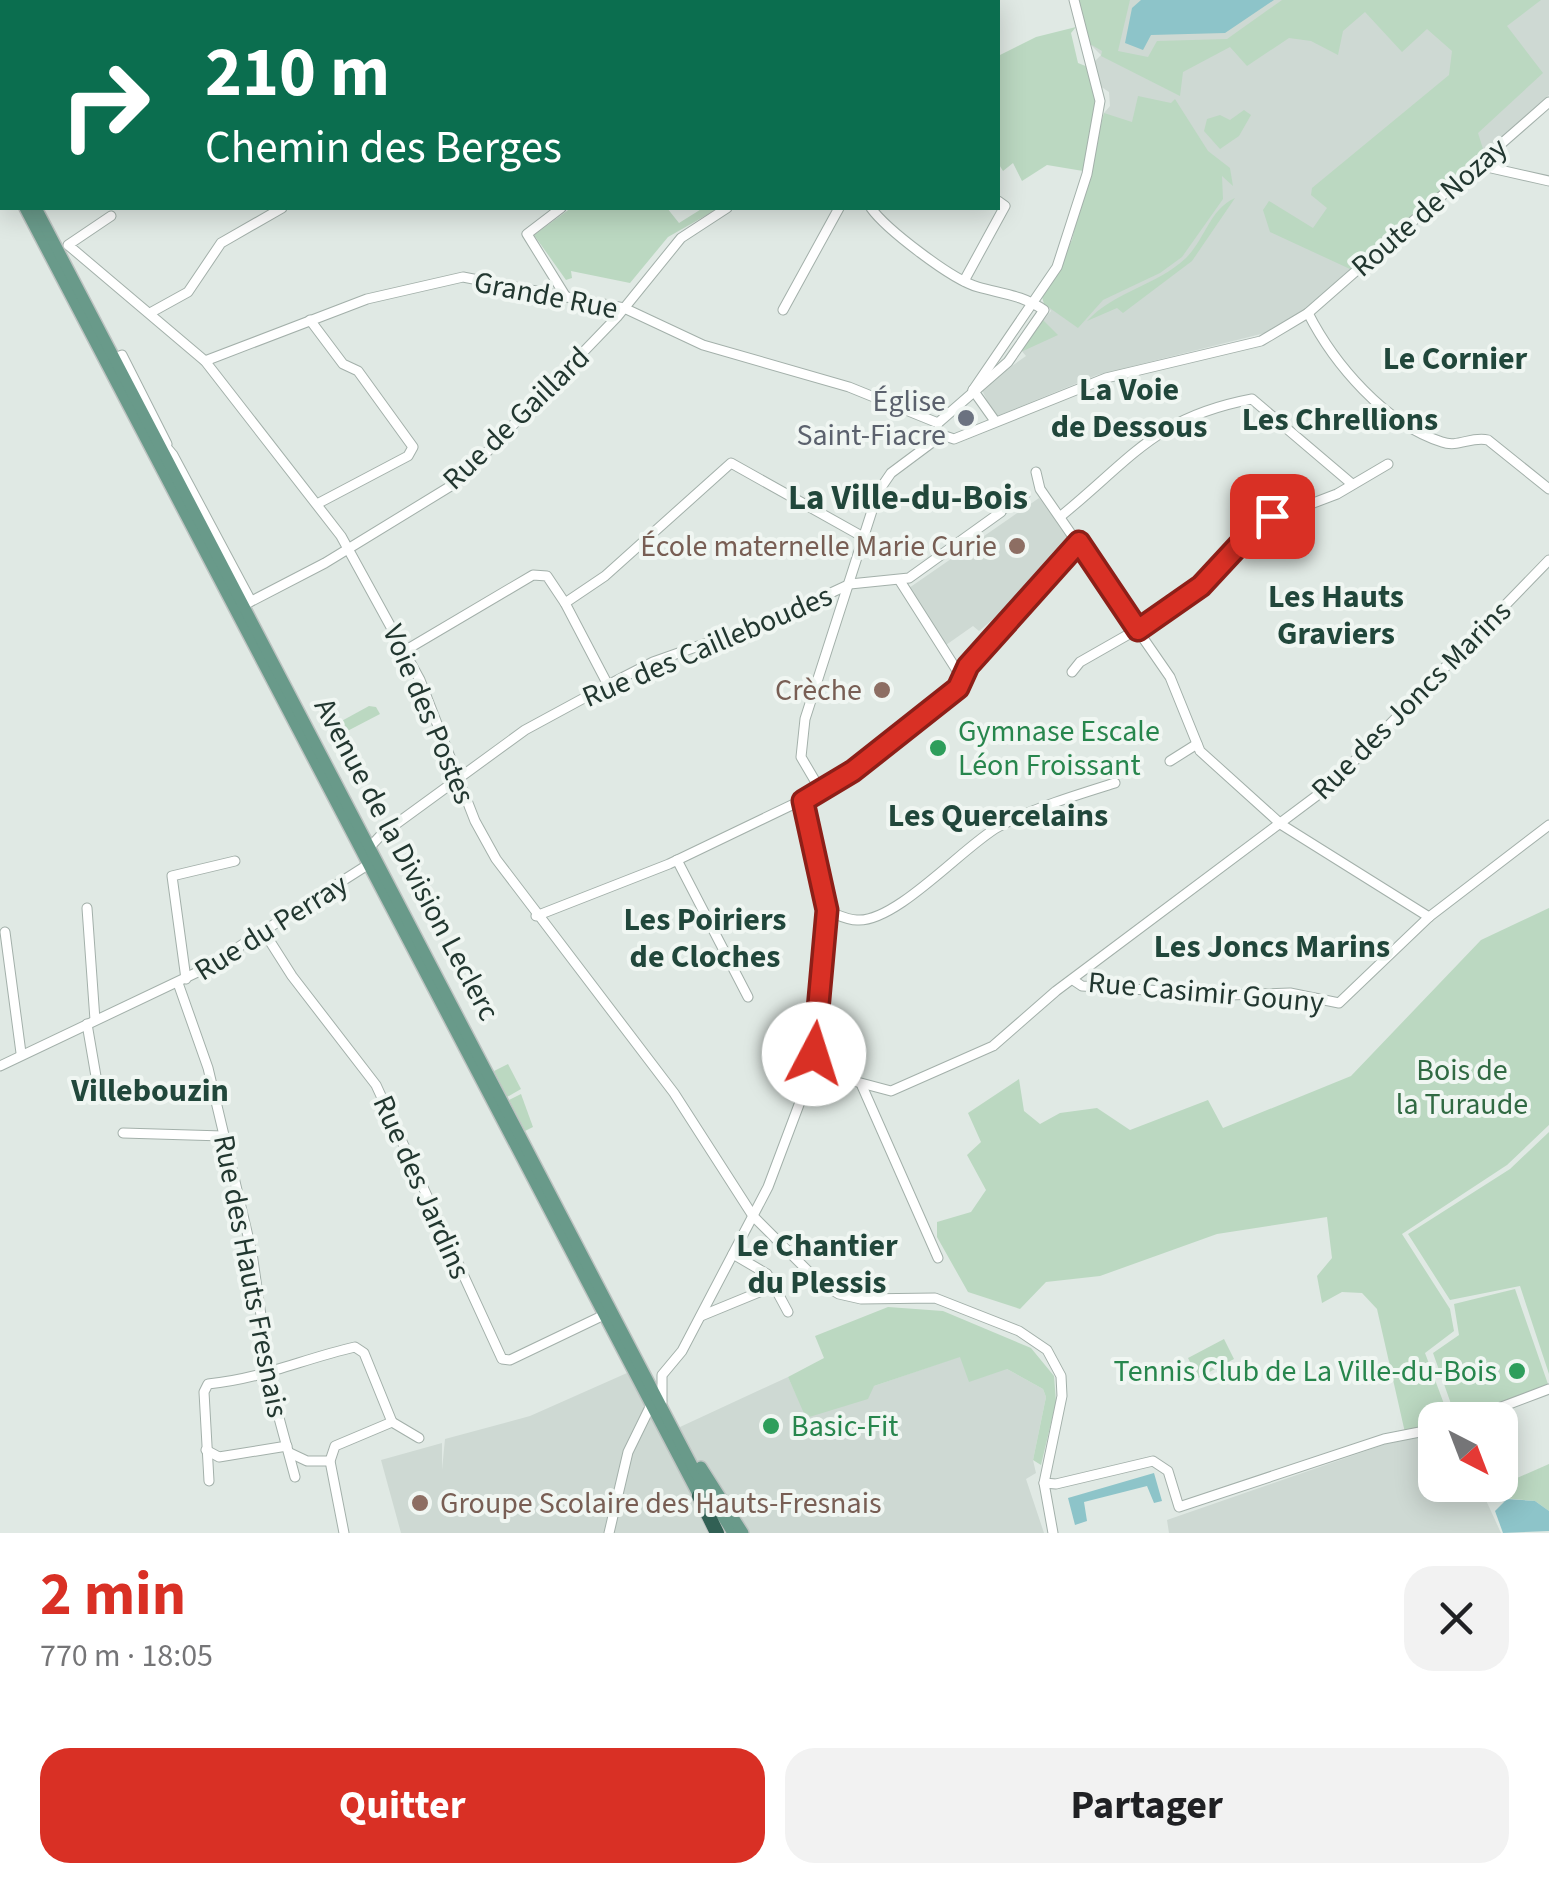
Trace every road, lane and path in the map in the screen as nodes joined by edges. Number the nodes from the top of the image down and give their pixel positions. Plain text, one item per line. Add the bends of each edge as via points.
1 (1074, 0) edge
2 (1549, 102) edge
3 (1478, 165) junction
4 (1549, 182) edge
5 (1000, 203) edge
6 (26, 210) edge
7 (37, 210) edge
8 (279, 210) edge
9 (557, 210) edge
10 (724, 210) edge
11 (838, 210) edge
12 (873, 210) edge
13 (110, 216) dead end
14 (52, 237) junction
15 (68, 245) junction
16 (964, 281) junction
17 (566, 296) junction
18 (1034, 303) junction
19 (624, 308) junction
20 (783, 310) dead end
21 (150, 312) junction
22 (1308, 312) junction
23 (310, 320) junction
24 (116, 358) junction
25 (205, 361) junction
26 (974, 390) junction
27 (994, 421) junction
28 (938, 424) junction
29 (942, 435) junction
30 (159, 440) junction
31 (173, 455) junction
32 (1388, 464) dead end
33 (1036, 472) dead end
34 (1352, 484) junction
35 (1040, 488) junction
36 (1549, 489) edge
37 (1028, 494) tunnel mouth
38 (317, 504) junction
39 (1002, 512) tunnel mouth
40 (1061, 516) junction
41 (864, 538) junction
42 (1079, 542) junction
43 (350, 548) junction
44 (1549, 560) edge
45 (900, 581) junction
46 (850, 584) junction
47 (835, 590) junction
48 (844, 598) junction
49 (248, 603) junction
50 (565, 603) junction
51 (1138, 630) junction
52 (406, 650) junction
53 (1072, 672) dead end
54 (962, 680) junction
55 (608, 685) junction
56 (1197, 744) junction
57 (1170, 761) dead end
58 (460, 778) junction
59 (1115, 783) dead end
60 (821, 791) junction
61 (803, 801) junction
62 (1282, 825) junction
63 (1549, 825) edge
64 (369, 846) junction
65 (677, 860) junction
66 (170, 862) dead end
67 (236, 862) dead end
68 (370, 866) junction
69 (172, 876) junction
70 (86, 908) dead end
71 (827, 910) junction
72 (536, 916) junction
73 (1429, 918) junction
74 (4, 932) dead end
75 (264, 932) junction
76 (1072, 980) junction
77 (179, 983) junction
78 (748, 998) dead end
79 (91, 1022) junction
80 (21, 1053) junction
81 (0, 1066) edge
82 (812, 1070) junction
83 (862, 1086) junction
84 (106, 1096) dead end
85 (123, 1133) dead end
86 (223, 1136) junction
87 (753, 1216) junction
88 (733, 1254) junction
89 (938, 1258) dead end
90 (774, 1286) junction
91 (788, 1312) dead end
92 (604, 1315) junction
93 (701, 1316) junction
94 (269, 1374) junction
95 (1549, 1390) edge
96 (1516, 1402) edge
97 (657, 1406) junction
98 (392, 1422) junction
99 (1418, 1432) edge
100 (419, 1438) dead end
101 (684, 1444) junction
102 (288, 1449) junction
103 (206, 1450) junction
104 (330, 1461) junction
105 (294, 1477) dead end
106 (209, 1481) dead end
107 (1044, 1483) junction
108 (699, 1496) joint
109 (344, 1533) edge
110 (608, 1533) edge
111 (718, 1533) edge
112 (732, 1533) edge
113 (743, 1533) edge
114 (1054, 1533) edge

1 - 18 street via 1100,101 1099,124 1067,242
2 - 3 street, Route de Nozay
3 - 4 street
3 - 22 street, Route de Nozay
5 - 16 street via 1005,206
6 - 68 main road, Avenue de la Division Leclerc
7 - 14 main road, Avenue de la Division Leclerc
8 - 21 street via 222,243 188,292
9 - 17 street via 527,234
10 - 19 street, Rue de Gaillard via 682,238
11 - 20 street
12 - 16 street
13 - 15 street
14 - 15 street, Voie des Postes
14 - 24 main road, Avenue de la Division Leclerc
15 - 21 street, Voie des Postes
16 - 18 street
17 - 19 street, Grande Rue
17 - 23 street, Grande Rue via 464,277 366,299
18 - 26 street
18 - 26 street via 1044,310 1008,362
19 - 28 street, Grande Rue via 703,345 849,387
19 - 43 street, Rue de Gaillard via 459,481
21 - 25 street, Voie des Postes
22 - 27 street, Route de Nozay via 1261,341 1106,378
22 - 36 street via 1333,354 1402,424 1448,444 1488,440
23 - 25 street, Grande Rue
23 - 38 street via 413,447 405,458
24 - 30 main road, Avenue de la Division Leclerc
24 - 31 street via 122,355
25 - 38 street, Voie des Postes
26 - 27 street
26 - 28 street
27 - 29 street, Route de Nozay via 954,439
28 - 29 street
29 - 41 street via 885,480
30 - 31 street
30 - 49 main road, Avenue de la Division Leclerc
31 - 49 street
32 - 34 street
33 - 35 street
34 - 40 street via 1252,399 1205,409 1163,428
34 - 51 street via 1261,522 1201,586
35 - 37 street
35 - 40 street
38 - 43 street, Voie des Postes
39 - 45 street
40 - 42 street
41 - 46 street
41 - 50 street via 731,464
42 - 51 street
42 - 54 street
43 - 49 street, Rue de Gaillard
43 - 52 street, Voie des Postes
44 - 62 street, Rue des Joncs Marins via 1344,774
45 - 46 street, Rue des Cailleboudes
45 - 54 street
46 - 47 street, Rue des Cailleboudes
46 - 48 street
47 - 48 street
47 - 55 street, Rue des Cailleboudes
48 - 60 street via 801,748
49 - 64 main road, Avenue de la Division Leclerc
50 - 52 street via 548,576 533,575
50 - 55 street
51 - 53 street
51 - 56 street via 1170,677
52 - 58 street, Voie des Postes
54 - 60 street
55 - 58 street, Rue des Cailleboudes via 525,730
56 - 57 street
56 - 62 street
58 - 64 street, Rue des Cailleboudes
58 - 72 street, Voie des Postes via 485,840
59 - 71 street via 999,826 950,868 868,919
60 - 61 street
61 - 65 street
61 - 71 street
62 - 73 street
62 - 76 street, Rue des Joncs Marins
63 - 73 street
64 - 68 street
64 - 97 main road, Avenue de la Division Leclerc
65 - 72 street
65 - 78 street
66 - 69 street, Rue des Hauts Fresnais
67 - 69 street
68 - 75 street, Rue du Perray
68 - 92 main road, Avenue de la Division Leclerc
69 - 77 street, Rue des Hauts Fresnais
70 - 79 street
71 - 82 street
72 - 87 street, Voie des Postes via 665,1081
73 - 76 street, Rue Casimir Gouny via 1339,1003 1290,993 1229,995 1082,986
74 - 80 street
75 - 77 street, Rue du Perray
75 - 92 street, Rue des Jardins via 376,1084 502,1359
76 - 83 street, Rue des Joncs Marins via 981,1052 890,1091
77 - 79 street, Rue du Perray
77 - 86 street, Rue des Hauts Fresnais
79 - 80 street, Rue du Perray
79 - 84 street via 98,1088
80 - 81 street, Rue du Perray
82 - 83 street, Rue des Joncs Marins
82 - 87 street
83 - 89 street
85 - 86 street
86 - 94 street, Rue des Hauts Fresnais via 252,1253
87 - 88 street
87 - 107 street, Voie des Postes via 820,1283 840,1294 935,1298 1019,1330 1047,1350 1062,1376 1062,1396
88 - 90 street via 767,1274
88 - 93 street
90 - 91 street
90 - 93 street
92 - 97 main road, Avenue de la Division Leclerc
93 - 97 street via 662,1375
94 - 98 street via 354,1347 364,1353
94 - 102 street, Rue des Hauts Fresnais
94 - 103 street via 205,1387
95 - 96 street
97 - 101 main road, Avenue de la Division Leclerc
97 - 108 main road, Avenue de la Division Leclerc
97 - 110 street via 637,1427
98 - 100 street
98 - 104 street via 336,1446
99 - 107 street via 1179,1507 1168,1471 1154,1460
101 - 112 main road, Avenue de la Division Leclerc
101 - 113 main road
102 - 103 street via 219,1458
102 - 104 street, Rue des Hauts Fresnais via 307,1461
102 - 105 street, Rue des Hauts Fresnais
103 - 106 street
104 - 109 street
107 - 114 street
108 - 111 highway, Avenue de la Division Leclerc

